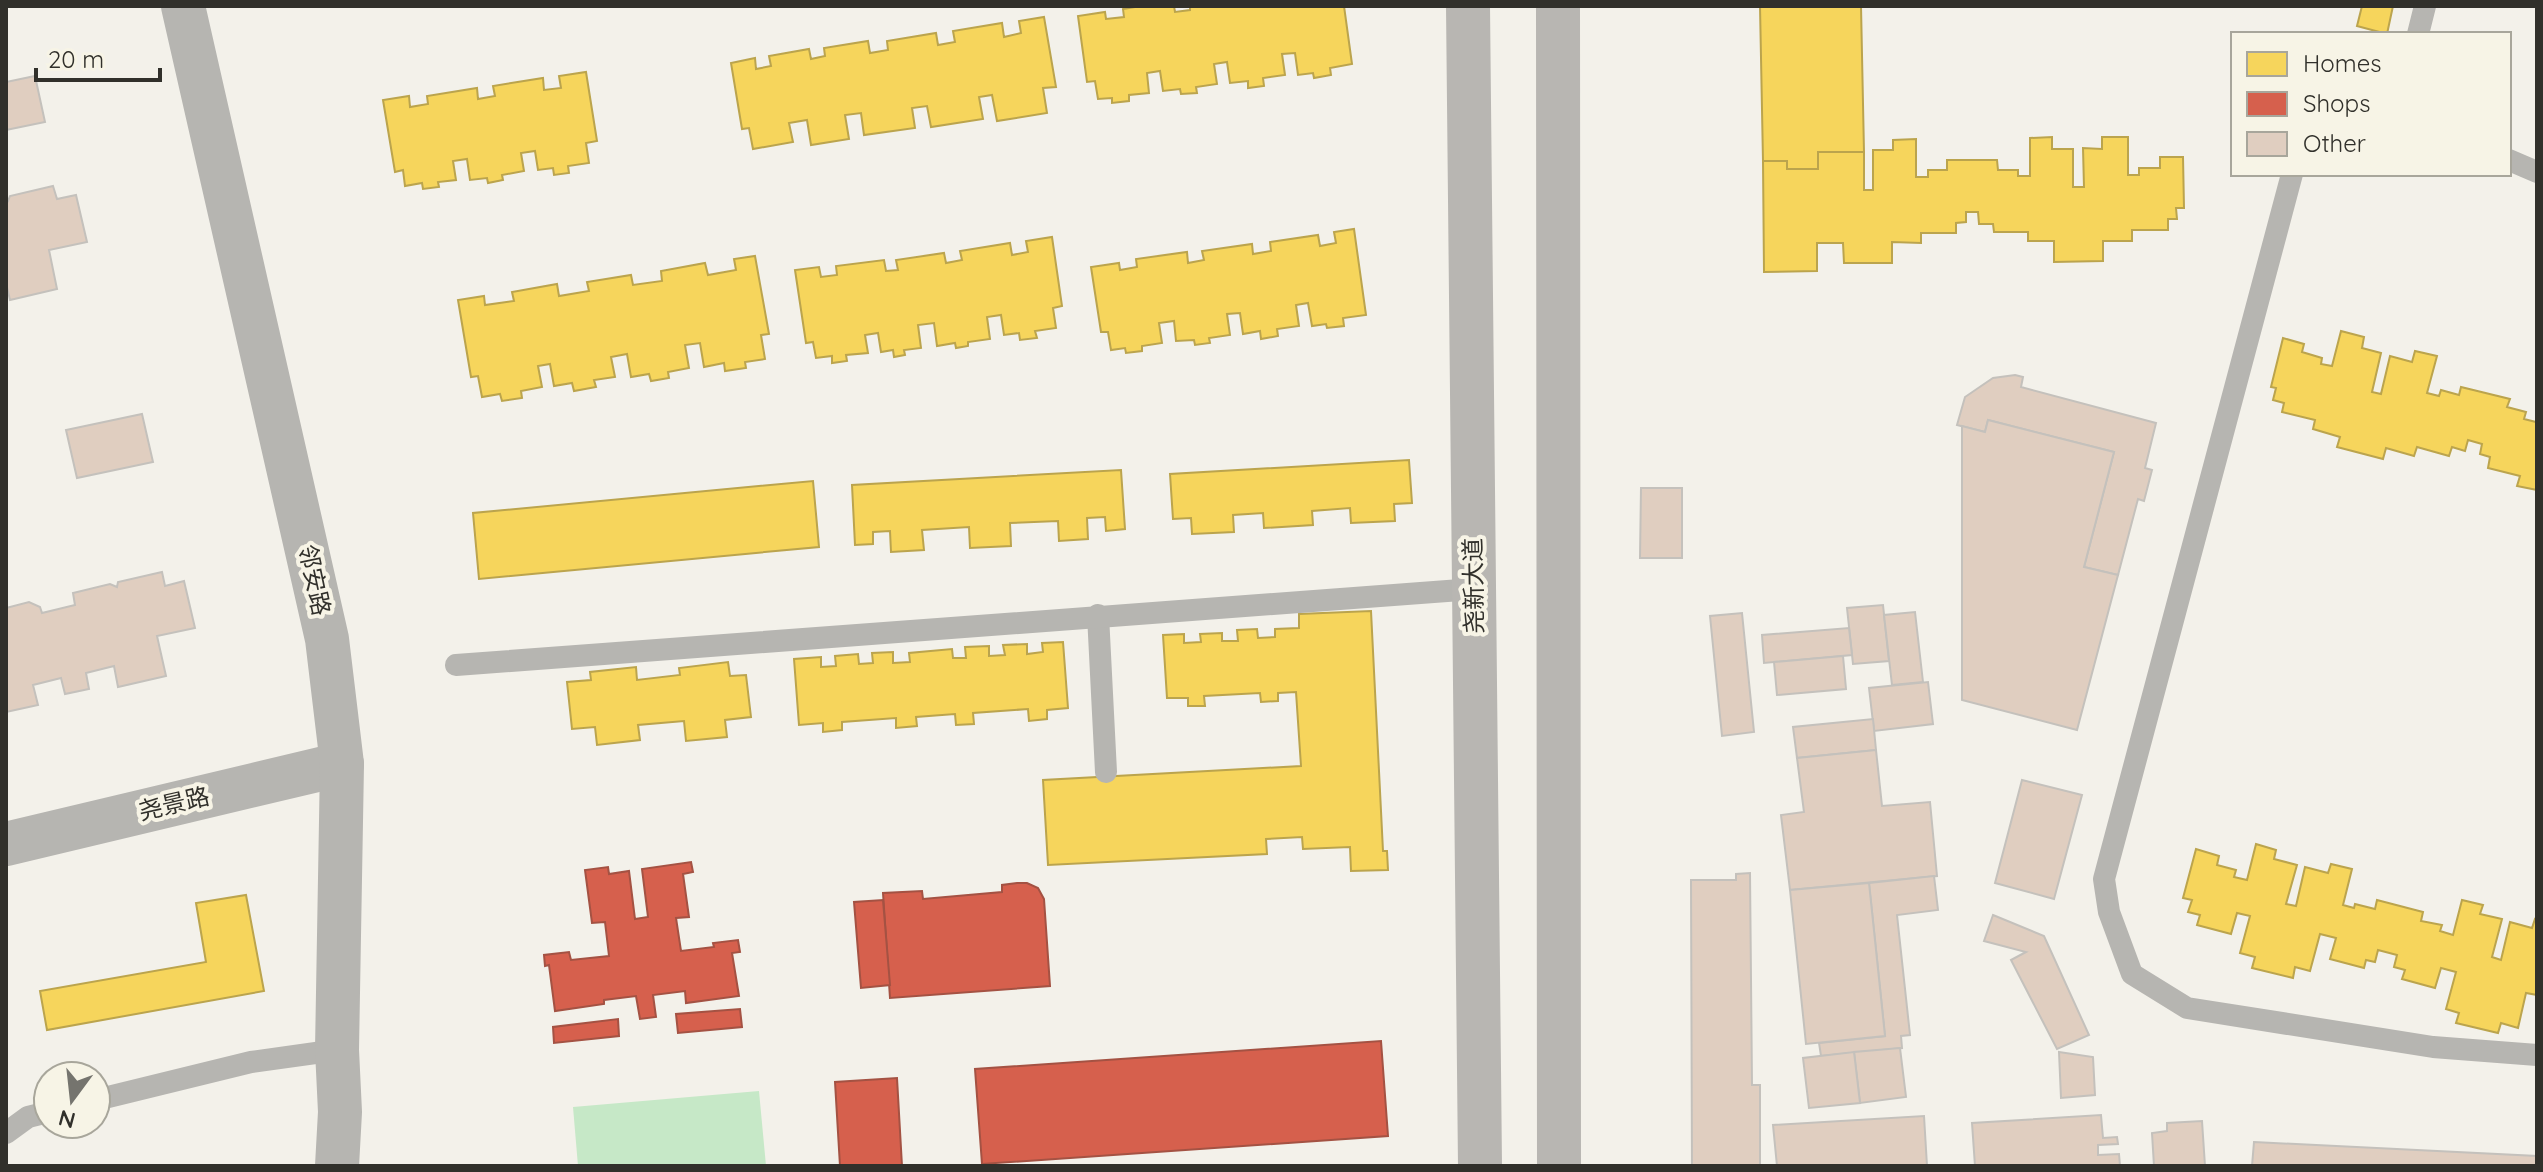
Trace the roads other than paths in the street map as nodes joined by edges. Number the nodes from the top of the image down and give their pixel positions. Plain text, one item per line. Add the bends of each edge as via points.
1 (183, 6) edge
2 (1468, 6) edge
3 (1558, 6) edge
4 (2425, 6) edge
5 (2418, 32) edge
6 (2511, 161) edge
7 (2537, 172) edge
8 (2291, 176) edge
9 (1474, 589) junction
10 (1098, 615) junction
11 (456, 665) dead end
12 (342, 764) junction
13 (1106, 772) dead end
14 (6, 844) edge
15 (337, 1050) junction
16 (2537, 1055) edge
17 (112, 1096) edge
18 (32, 1116) edge
19 (6, 1133) edge
20 (337, 1166) edge
21 (1480, 1166) edge
22 (1559, 1166) edge

1 - 12 street, 邻安路 via 327,639
2 - 9 main road, 尧新大道
3 - 22 main road
4 - 5 lane
6 - 7 lane
8 - 16 lane via 2104,879 2109,912 2132,974 2187,1008 2433,1047
9 - 10 lane
9 - 21 main road, 尧新大道
10 - 11 lane
10 - 13 lane
12 - 14 street, 尧景路
12 - 15 street, 邻安路
15 - 17 lane via 251,1062
15 - 20 street, 邻安路
18 - 19 lane

